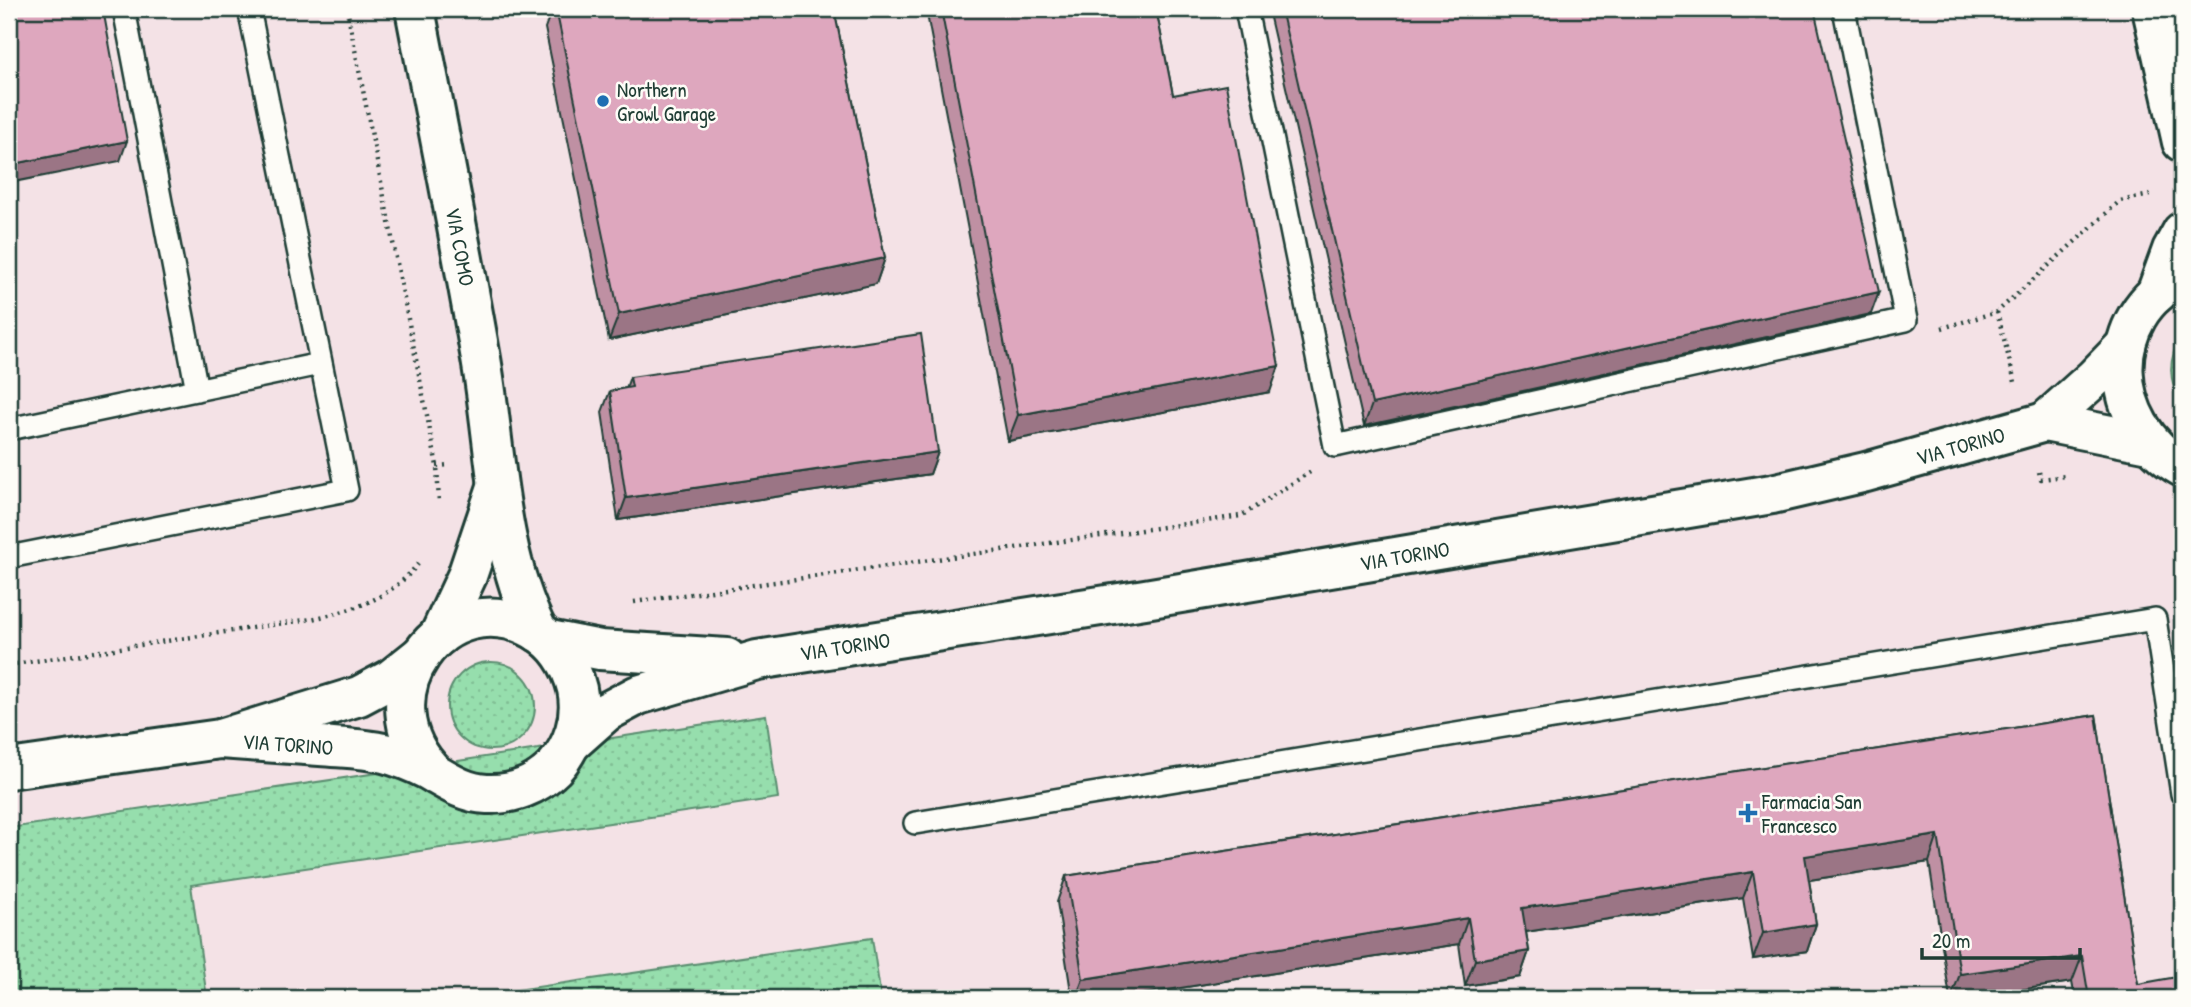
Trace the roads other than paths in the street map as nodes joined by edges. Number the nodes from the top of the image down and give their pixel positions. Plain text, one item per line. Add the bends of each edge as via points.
1 (124, 9) edge
2 (249, 9) edge
3 (415, 9) edge
4 (1245, 9) edge
5 (1844, 9) edge
6 (2152, 9) edge
7 (2182, 142) edge
8 (2182, 232) edge
9 (2169, 285) edge
10 (2126, 345) junction
11 (320, 364) junction
12 (197, 390) junction
13 (2045, 422) junction
14 (9, 429) edge
15 (2150, 443) junction
16 (2182, 467) edge
17 (498, 485) junction
18 (9, 557) edge
19 (543, 636) junction
20 (430, 646) junction
21 (757, 660) junction
22 (2174, 681) edge
23 (220, 739) junction
24 (571, 743) junction
25 (9, 769) edge
26 (436, 775) junction
27 (2182, 794) edge
28 (915, 822) dead end

1 - 12 lane
2 - 11 lane
3 - 17 street, VIA COMO via 481,355
4 - 5 lane via 1335,446 1906,320
6 - 7 street
8 - 9 street, VIA TORINO via 2172,250
9 - 10 street, VIA TORINO via 2141,311
10 - 13 street, VIA TORINO
10 - 15 street, VIA TORINO via 2126,396
11 - 12 lane
11 - 18 lane via 346,490
12 - 14 lane
13 - 15 street, VIA TORINO
13 - 21 street, VIA TORINO via 1772,494
15 - 16 street, VIA TORINO
17 - 19 street, VIA COMO via 516,577 527,611
17 - 20 street, VIA COMO via 467,576
19 - 20 street, VIA TORINO via 514,622 488,619 461,624
19 - 21 street, VIA TORINO via 600,650
19 - 24 street, VIA TORINO via 565,659 578,694 578,720
20 - 23 street, VIA TORINO via 391,678 359,696
20 - 26 street, VIA TORINO via 413,666 405,692 405,718 412,744
21 - 24 street, VIA TORINO via 638,695 606,712
22 - 27 lane
22 - 28 lane via 2155,619
23 - 25 street, VIA TORINO
23 - 26 street, VIA TORINO via 381,752
24 - 26 street, VIA TORINO via 546,775 511,792 471,792

